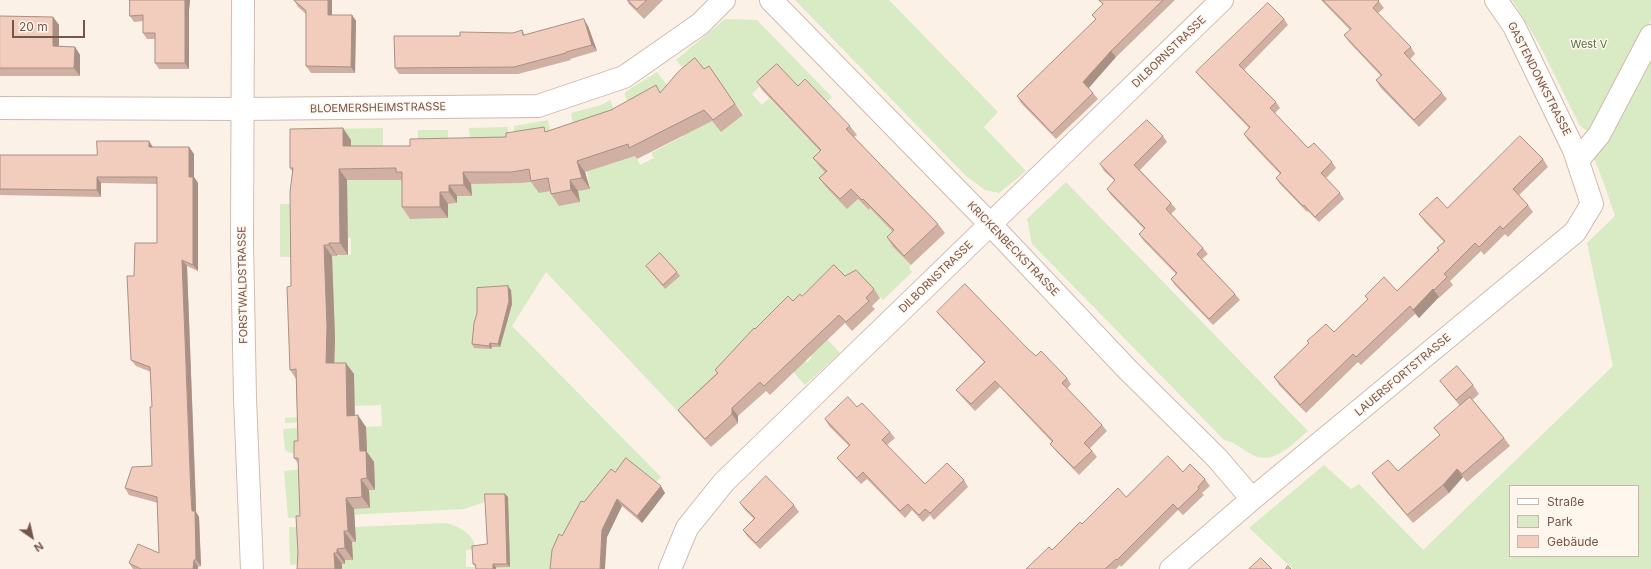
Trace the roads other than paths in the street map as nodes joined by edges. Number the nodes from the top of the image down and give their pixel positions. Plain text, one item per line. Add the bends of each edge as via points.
1 (244, 0) edge
2 (724, 0) edge
3 (771, 0) edge
4 (1222, 0) edge
5 (1496, 0) edge
6 (1651, 36) edge
7 (0, 108) edge
8 (244, 109) junction
9 (1578, 160) junction
10 (991, 225) junction
11 (1252, 499) junction
12 (252, 569) edge
13 (670, 569) edge
14 (1171, 569) edge

1 - 8 street, FORSTWALDSTRASSE
2 - 8 street, BLOEMERSHEIMSTRASSE via 700,24 624,77 538,106
3 - 10 street, KRICKENBECKSTRASSE
4 - 10 street, DILBORNSTRASSE
5 - 9 street, GASTENDONKSTRASSE via 1514,26
6 - 9 street via 1599,135
7 - 8 street, BLOEMERSHEIMSTRASSE
8 - 12 street, FORSTWALDSTRASSE via 242,243
9 - 11 street, LAUERSFORTSTRASSE via 1592,204 1575,232
10 - 11 street, KRICKENBECKSTRASSE via 1128,370 1217,458
10 - 13 street, DILBORNSTRASSE via 724,482 687,528
11 - 14 street, LAUERSFORTSTRASSE

